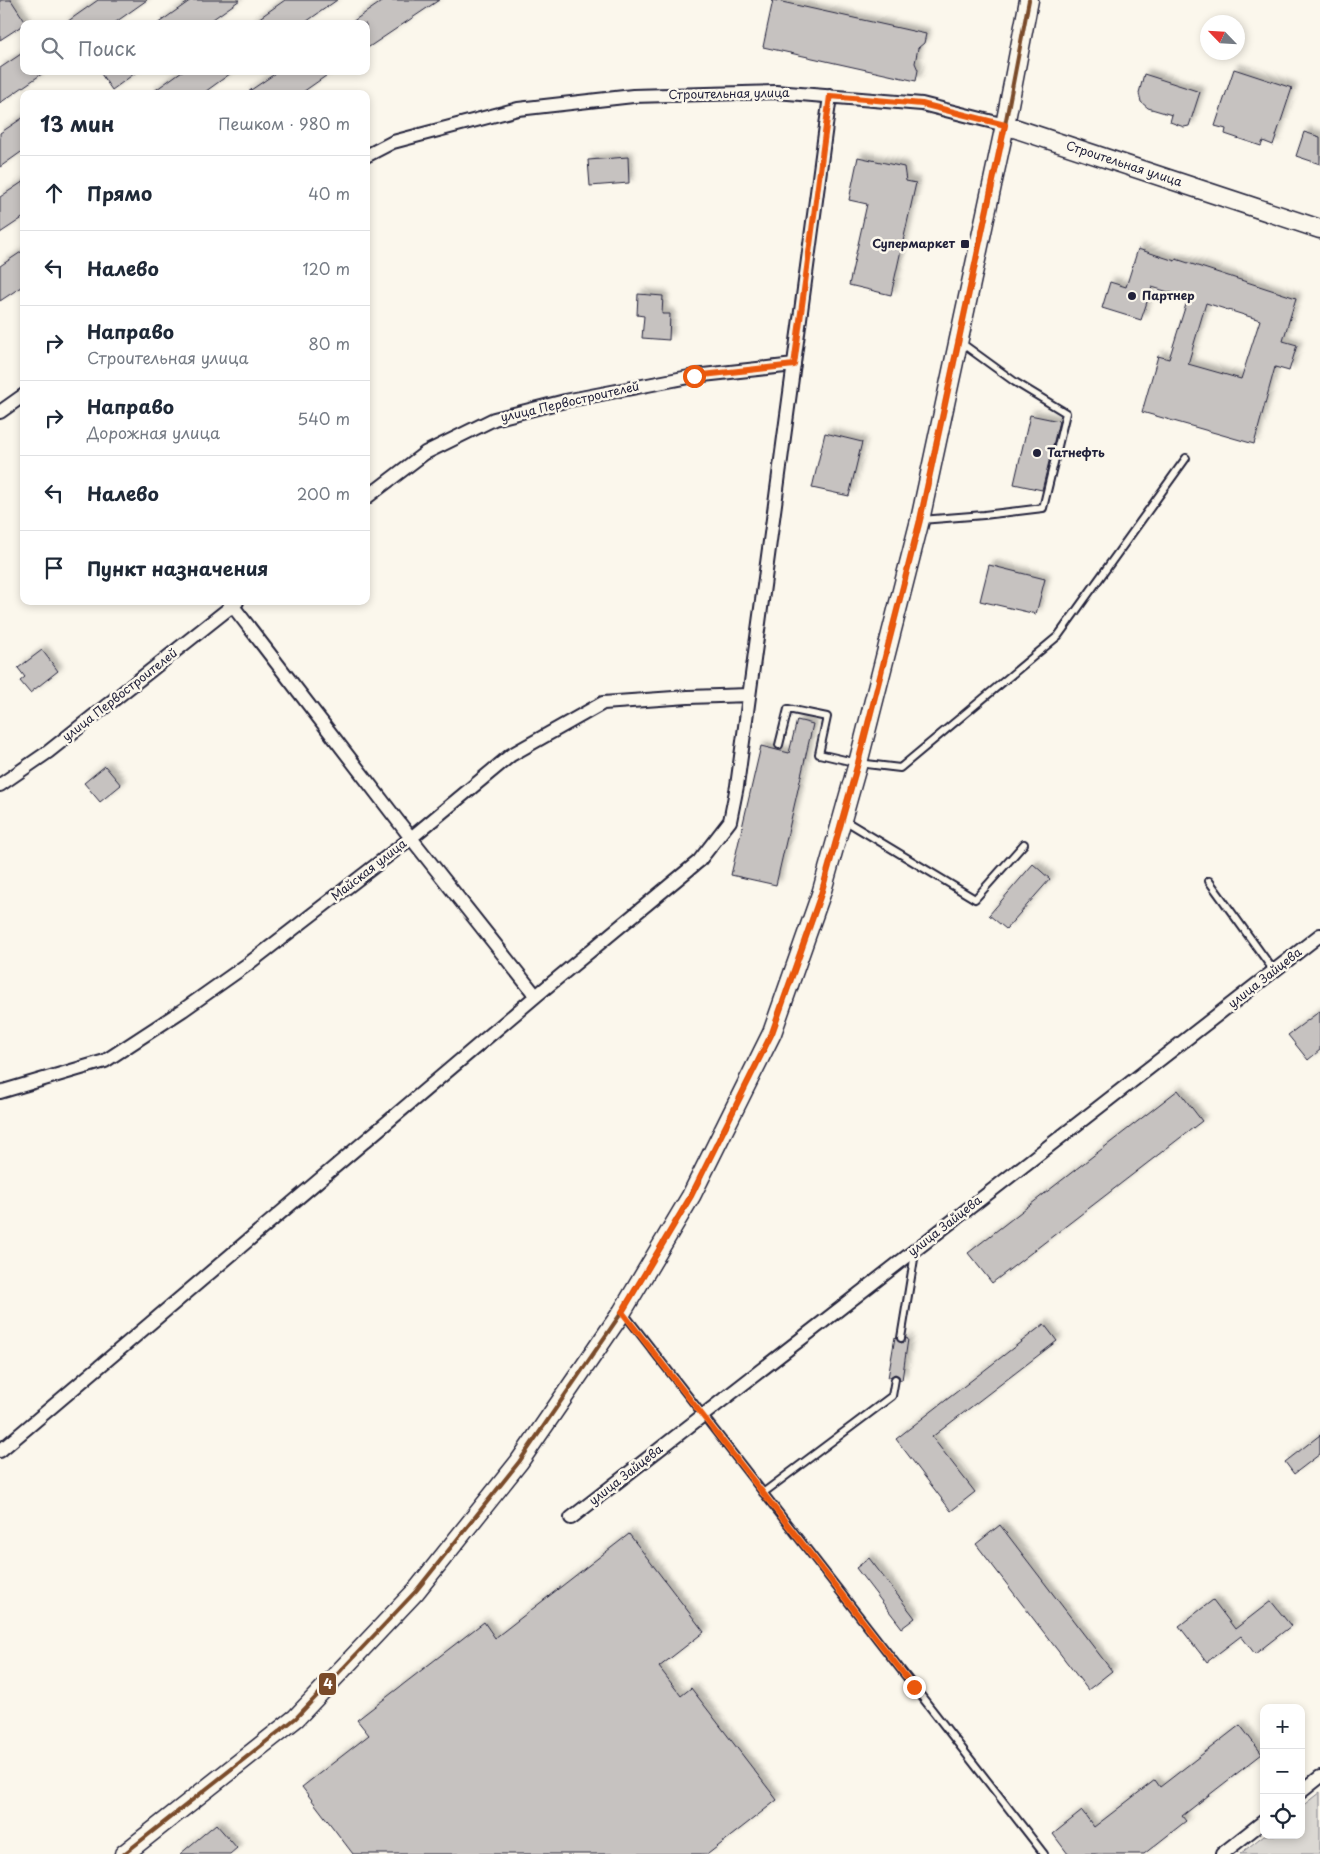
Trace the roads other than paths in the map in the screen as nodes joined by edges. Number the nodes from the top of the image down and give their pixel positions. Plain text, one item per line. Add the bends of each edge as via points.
1 (1029, 0) edge
2 (830, 96) junction
3 (1005, 125) junction
4 (370, 154) edge
5 (1320, 229) edge
6 (959, 342) junction
7 (794, 365) junction
8 (20, 398) edge
9 (0, 412) edge
10 (1186, 458) dead end
11 (370, 495) edge
12 (920, 520) junction
13 (231, 605) edge
14 (235, 605) edge
15 (749, 696) junction
16 (779, 745) dead end
17 (858, 763) junction
18 (0, 785) edge
19 (842, 818) junction
20 (411, 838) junction
21 (1024, 844) dead end
22 (1209, 881) dead end
23 (1320, 935) edge
24 (1274, 971) junction
25 (536, 996) junction
26 (0, 1092) edge
27 (916, 1250) junction
28 (622, 1312) junction
29 (901, 1338) dead end
30 (895, 1379) dead end
31 (703, 1415) junction
32 (0, 1452) edge
33 (763, 1493) junction
34 (571, 1518) dead end
35 (1320, 1778) edge
36 (1305, 1789) edge
37 (1260, 1824) edge
38 (124, 1854) edge
39 (1044, 1854) edge
40 (1222, 1854) edge

1 - 3 street
2 - 3 street, Строительная улица via 922,104
2 - 4 street, Строительная улица via 776,92 642,95 518,109 393,142
2 - 7 street
3 - 5 street, Строительная улица
3 - 6 street
6 - 12 street
6 - 12 lane via 1066,413 1043,508
7 - 11 street, улица Первостроителей via 694,376 565,401 494,419 425,454
7 - 15 street
8 - 9 street
10 - 17 lane via 1058,636 900,768
12 - 17 street
13 - 18 street, улица Первостроителей via 48,752
14 - 20 street
15 - 20 street, Майская улица via 603,704 511,755
15 - 25 street via 730,821 699,860
16 - 17 lane via 788,709 827,717 819,754
17 - 19 street
19 - 21 lane via 975,899
19 - 28 street via 821,894 772,1033 691,1196
20 - 25 street
20 - 26 street, Майская улица via 248,964 105,1061
22 - 24 lane
23 - 24 street, улица Зайцева
24 - 27 street, улица Зайцева
25 - 32 street
27 - 29 lane
27 - 31 street, улица Зайцева
28 - 31 lane
28 - 38 street via 519,1462 416,1591 296,1718
30 - 33 lane via 892,1396
31 - 33 lane
31 - 34 street, улица Зайцева
33 - 39 lane
35 - 36 street
37 - 40 street

